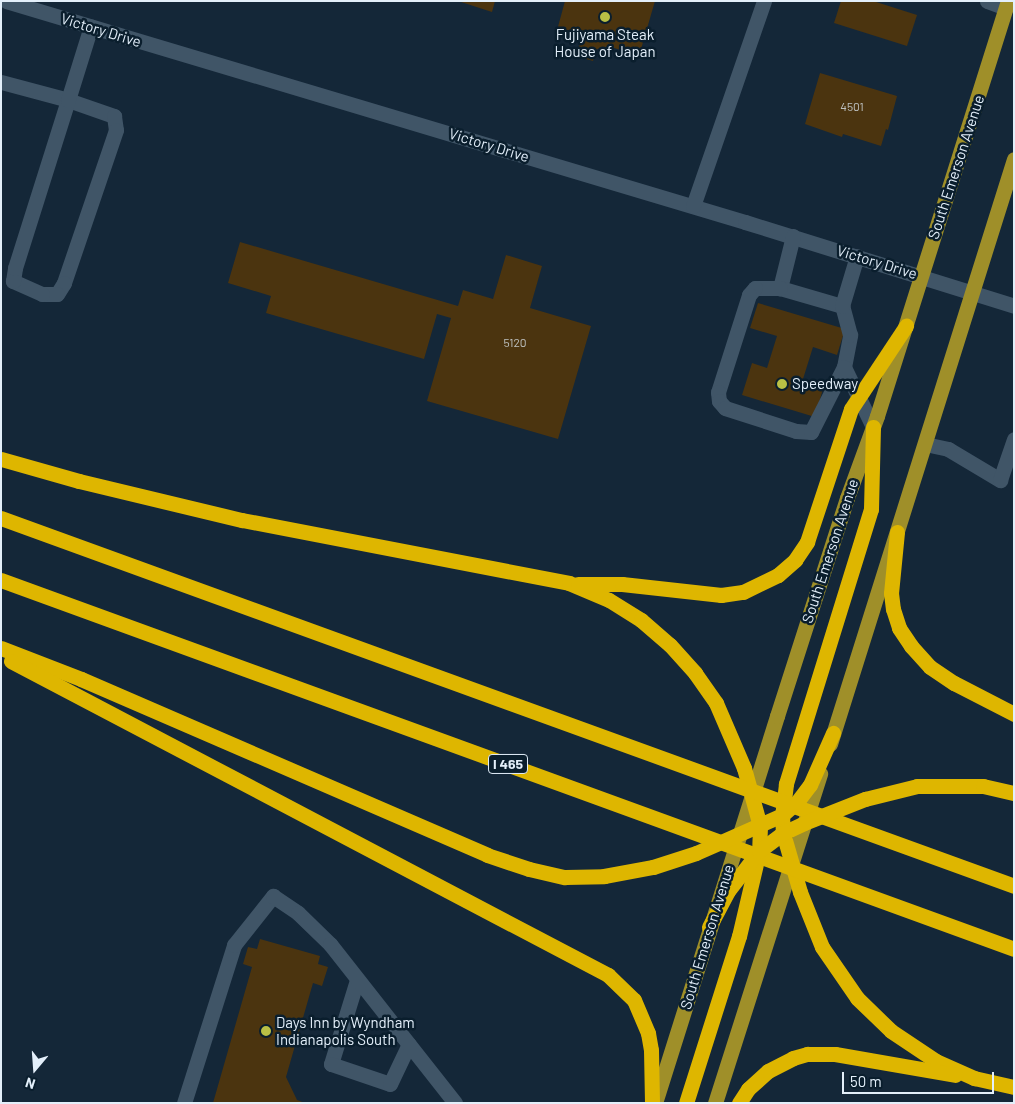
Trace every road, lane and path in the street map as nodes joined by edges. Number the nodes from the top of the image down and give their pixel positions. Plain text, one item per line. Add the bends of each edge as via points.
1 (6, 1) edge
2 (764, 1) edge
3 (986, 1) edge
4 (1007, 4) edge
5 (91, 26) junction
6 (1, 82) edge
7 (68, 100) junction
8 (1014, 159) edge
9 (693, 206) junction
10 (792, 236) junction
11 (857, 256) junction
12 (921, 276) junction
13 (780, 288) junction
14 (972, 292) junction
15 (842, 306) junction
16 (1014, 306) edge
17 (906, 326) junction
18 (844, 367) junction
19 (858, 399) junction
20 (873, 427) junction
21 (1014, 439) edge
22 (925, 444) junction
23 (1, 459) edge
24 (1007, 483) edge
25 (1, 518) edge
26 (897, 532) junction
27 (1, 580) edge
28 (569, 584) junction
29 (1, 648) edge
30 (1, 655) edge
31 (1014, 714) edge
32 (833, 733) junction
33 (1014, 793) edge
34 (752, 794) junction
35 (782, 815) junction
36 (804, 823) junction
37 (760, 826) junction
38 (783, 833) junction
39 (739, 834) junction
40 (759, 851) junction
41 (791, 864) junction
42 (1014, 886) edge
43 (709, 927) junction
44 (1014, 949) edge
45 (357, 980) junction
46 (409, 1044) junction
47 (974, 1078) junction
48 (1014, 1087) edge
49 (184, 1103) edge
50 (455, 1103) edge
51 (654, 1103) edge
52 (686, 1103) edge
53 (716, 1103) edge
54 (739, 1103) edge

1 - 5 street, Victory Drive
2 - 9 street
3 - 4 street
4 - 12 main road, South Emerson Avenue
5 - 7 street
5 - 9 street, Victory Drive
6 - 7 street
7 - 7 street via 14,281 42,294 57,294 64,283 116,130 114,116
8 - 14 main road
9 - 10 street, Victory Drive
10 - 11 street, Victory Drive
10 - 13 street
11 - 12 street, Victory Drive
11 - 15 street
12 - 14 street, Victory Drive
12 - 17 main road, South Emerson Avenue
13 - 15 street
13 - 18 street via 754,288 748,295 718,392 724,408 796,431 811,432
14 - 16 street, Victory Drive
14 - 22 main road
15 - 18 street via 850,335
17 - 19 highway
17 - 20 main road, South Emerson Avenue
18 - 19 street
19 - 20 street
19 - 28 highway via 807,542 795,560 778,575 743,592 721,595 622,584
20 - 34 main road, South Emerson Avenue via 846,498
20 - 35 highway via 871,509 803,724 786,784
21 - 24 street
22 - 24 street via 948,449
22 - 26 main road
23 - 28 highway via 242,520
25 - 42 highway
26 - 31 highway via 891,593 897,622 911,646 930,667 954,683
26 - 32 main road
27 - 44 highway, I 465
28 - 34 highway via 609,600 641,620 670,644 695,672 724,720
29 - 39 highway via 487,856 529,869 565,877 630,872 677,860
30 - 51 highway via 608,975 634,1000 648,1033
32 - 35 highway via 810,785
32 - 36 main road
33 - 36 highway via 983,786 917,786 872,797
34 - 37 highway
34 - 39 main road, South Emerson Avenue
35 - 37 highway
35 - 38 highway
36 - 38 highway
36 - 41 main road
37 - 39 highway
37 - 40 highway
38 - 40 highway
38 - 41 highway
39 - 43 main road, South Emerson Avenue
40 - 43 highway via 728,891
40 - 52 highway via 740,936
41 - 47 highway via 822,947 857,998 891,1031 936,1061
41 - 53 main road
43 - 51 main road, South Emerson Avenue
45 - 46 street
45 - 46 street via 330,1064 390,1084
45 - 49 street via 330,944 298,913 273,896 234,944
46 - 50 street
47 - 48 highway
47 - 54 highway via 835,1054 806,1054 768,1071

